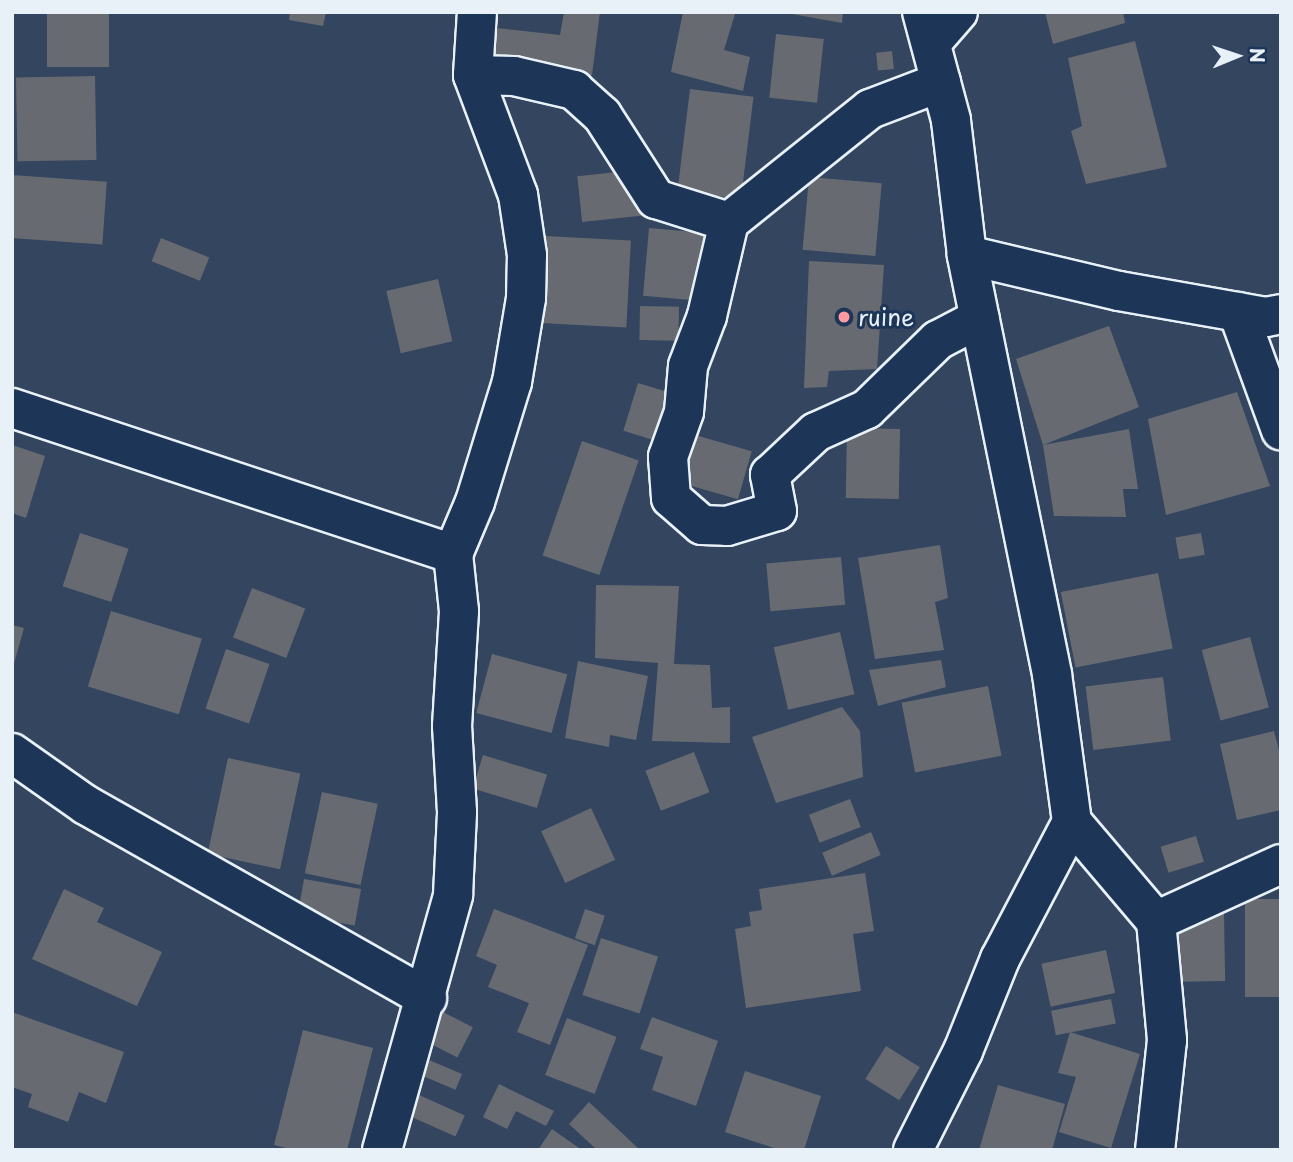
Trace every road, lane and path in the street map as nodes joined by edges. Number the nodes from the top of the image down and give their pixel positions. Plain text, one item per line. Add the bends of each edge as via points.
1 (477, 12) edge
2 (958, 12) edge
3 (926, 28) edge
4 (473, 75) junction
5 (941, 82) junction
6 (729, 222) junction
7 (967, 255) junction
8 (1238, 312) junction
9 (1281, 314) edge
10 (980, 318) junction
11 (12, 408) edge
12 (1281, 430) edge
13 (453, 554) junction
14 (12, 753) edge
15 (1072, 822) junction
16 (1281, 864) edge
17 (1156, 921) junction
18 (427, 998) junction
19 (382, 1150) edge
20 (913, 1150) edge
21 (1155, 1150) edge

1 - 4 street
2 - 3 street
3 - 5 street
4 - 6 street via 514,76 574,90 602,115 656,199
4 - 13 street via 518,195 527,255 526,298 508,394 475,502
5 - 6 street via 870,108
5 - 7 street via 951,120
6 - 10 street via 707,316 688,366 684,412 668,457 671,498 702,525 727,526 777,511 770,475 816,432 867,409 938,340
7 - 8 street via 1119,291
7 - 10 street
8 - 9 street via 1266,317
8 - 12 street
10 - 15 street via 1052,674
11 - 13 street
13 - 18 street via 459,611 452,726 457,811 453,895
14 - 18 street via 86,804
15 - 17 street
15 - 20 street via 1000,959 962,1051
16 - 17 street
17 - 21 street via 1167,1040
18 - 19 street

